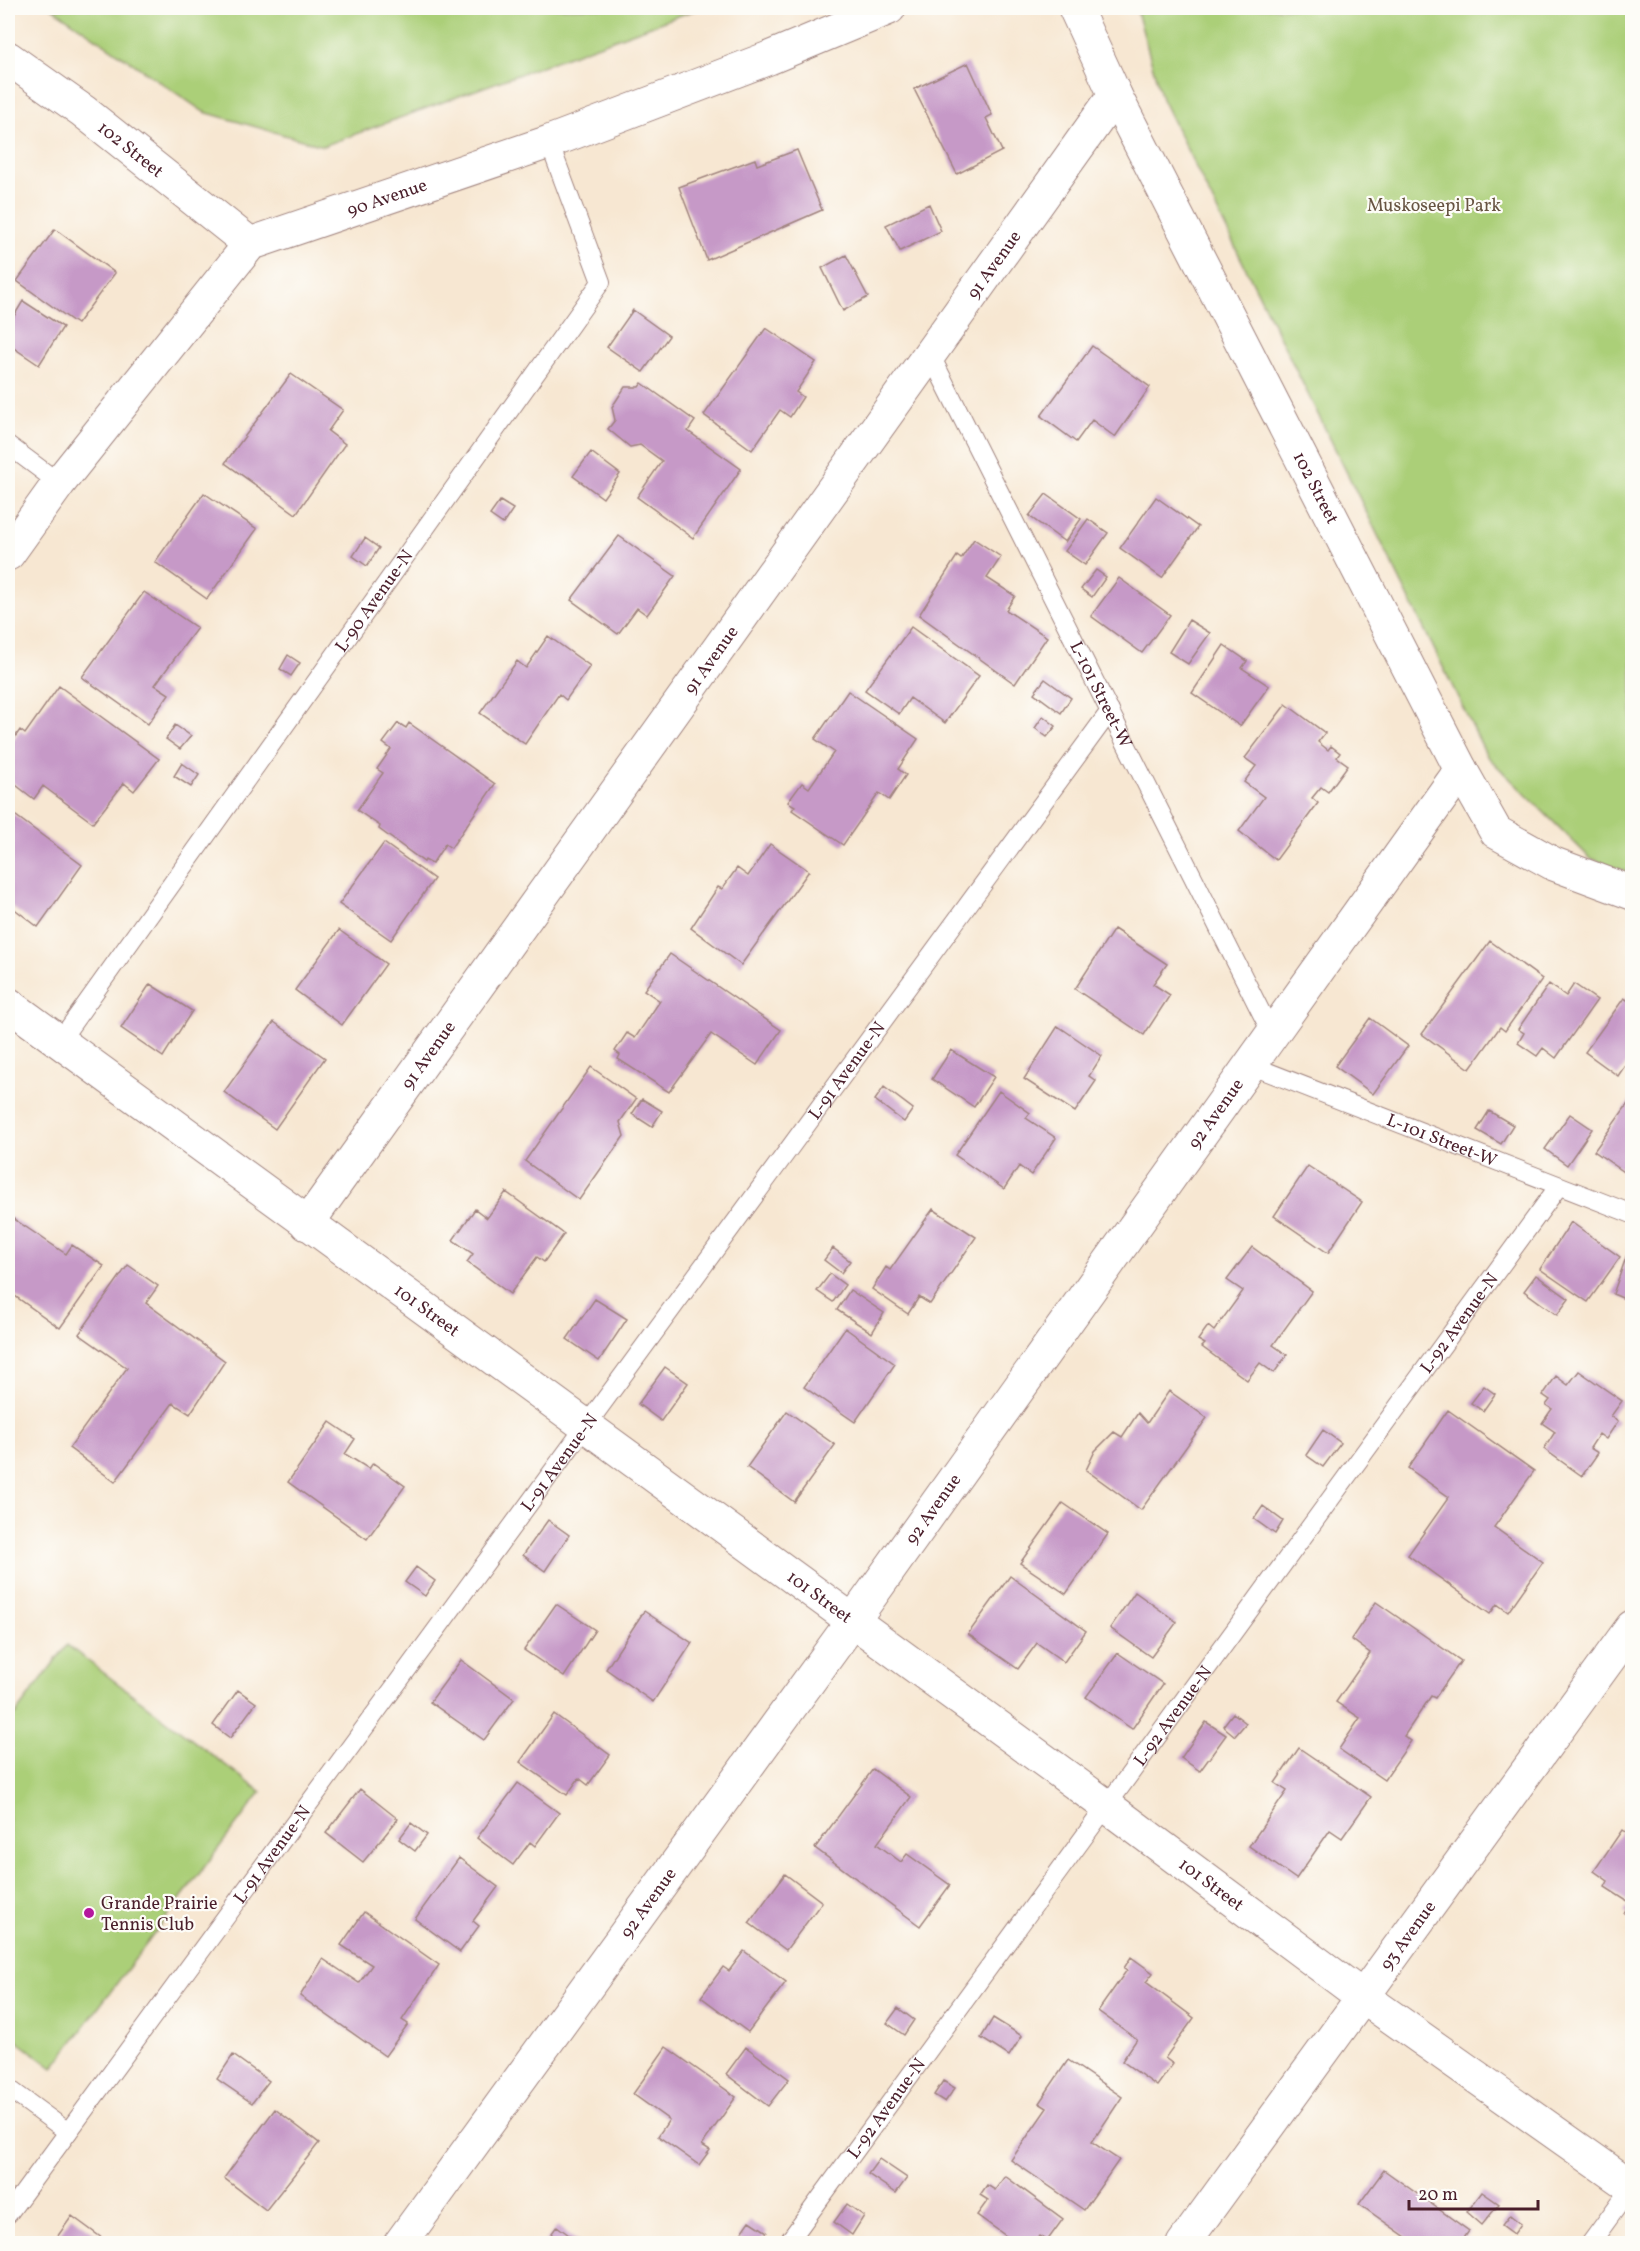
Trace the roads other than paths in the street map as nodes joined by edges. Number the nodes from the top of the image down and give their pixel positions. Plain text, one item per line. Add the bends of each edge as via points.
1 (889, 8) edge
2 (1075, 8) edge
3 (8, 57) edge
4 (1115, 95) junction
5 (549, 142) junction
6 (250, 244) junction
7 (930, 354) junction
8 (8, 445) edge
9 (59, 483) junction
10 (8, 554) edge
11 (1110, 711) junction
12 (1461, 770) junction
13 (1632, 893) edge
14 (8, 1004) edge
15 (1272, 1034) junction
16 (59, 1042) junction
17 (1250, 1065) junction
18 (1558, 1187) junction
19 (1632, 1214) edge
20 (307, 1224) junction
21 (585, 1426) junction
22 (852, 1622) junction
23 (1632, 1627) edge
24 (1108, 1806) junction
25 (1363, 1997) junction
26 (8, 2088) edge
27 (68, 2132) junction
28 (1632, 2186) edge
29 (8, 2214) edge
30 (400, 2244) edge
31 (787, 2244) edge
32 (1183, 2244) edge
33 (1590, 2244) edge

1 - 5 street, 90 Avenue
2 - 4 street, 102 Street
3 - 6 street, 102 Street via 83,111
4 - 7 street, 91 Avenue
4 - 12 street, 102 Street
5 - 6 street, 90 Avenue
5 - 16 lane, L-90 Avenue-N via 602,282
6 - 9 street
7 - 11 lane, L-101 Street-W
7 - 20 street, 91 Avenue
8 - 9 lane
9 - 10 street
11 - 15 lane, L-101 Street-W
11 - 21 lane, L-91 Avenue-N
12 - 13 street, 102 Street via 1496,832 1554,864
12 - 15 street, 92 Avenue
14 - 16 street, 101 Street
15 - 17 street, 92 Avenue
16 - 20 street, 101 Street
17 - 18 lane, L-101 Street-W
17 - 22 street, 92 Avenue
18 - 19 lane, L-101 Street-W
18 - 24 lane, L-92 Avenue-N
20 - 21 street, 101 Street
21 - 22 street, 101 Street
21 - 27 lane, L-91 Avenue-N
22 - 24 street, 101 Street
22 - 30 street, 92 Avenue
23 - 25 street, 93 Avenue
24 - 25 street, 101 Street
24 - 31 lane, L-92 Avenue-N
25 - 28 street, 101 Street
25 - 32 street, 93 Avenue
26 - 27 lane
27 - 29 lane, L-91 Avenue-N
28 - 33 lane

